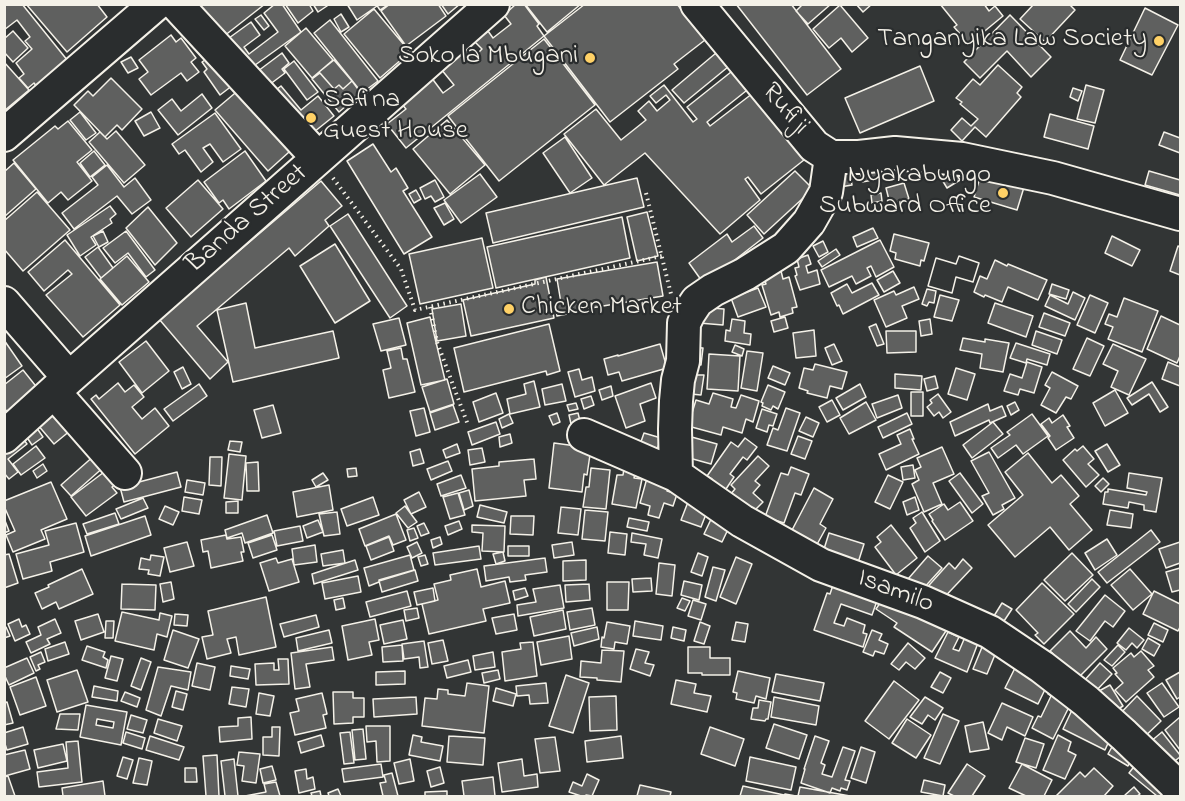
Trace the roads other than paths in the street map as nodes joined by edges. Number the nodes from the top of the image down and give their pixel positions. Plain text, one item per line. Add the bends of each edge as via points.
1 (156, 4) edge
2 (176, 4) edge
3 (494, 4) edge
4 (697, 4) edge
5 (4, 135) edge
6 (831, 157) junction
7 (318, 158) junction
8 (1180, 214) edge
9 (4, 303) edge
10 (62, 385) junction
11 (584, 435) dead end
12 (4, 436) edge
13 (125, 473) dead end
14 (676, 475) junction
15 (1180, 791) edge

1 - 5 street
2 - 7 street
3 - 7 street, Banda Street
4 - 6 street, Rufiji via 814,146
6 - 8 street, Rufiji via 895,153 962,159 1053,178
6 - 14 street via 826,192 809,222 786,248 697,301 684,323 676,401
7 - 10 street, Banda Street
9 - 10 street
10 - 12 street, Banda Street
10 - 13 street
11 - 14 street, Isamilo
14 - 15 street, Isamilo via 742,521 821,565 923,602 990,632 1086,701

